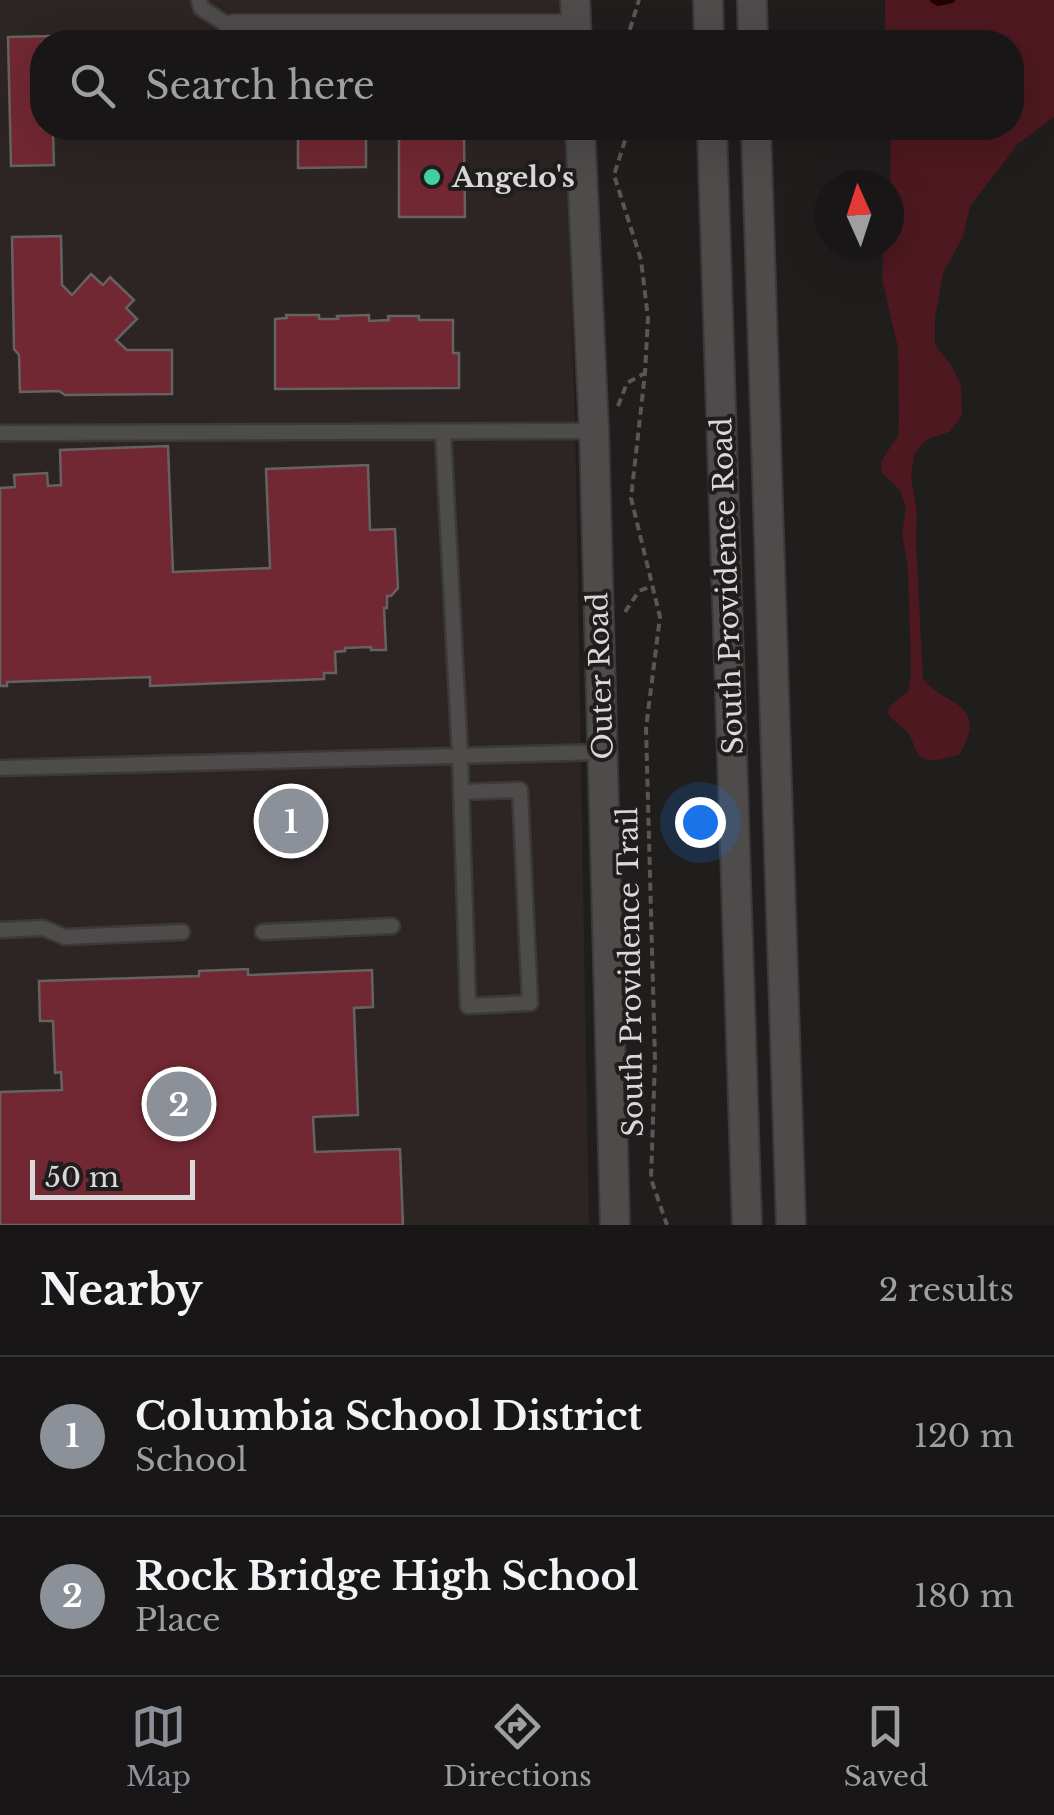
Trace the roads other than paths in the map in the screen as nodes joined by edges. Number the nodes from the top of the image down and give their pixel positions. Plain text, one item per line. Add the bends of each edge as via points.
1 (199, 0) edge
2 (575, 0) edge
3 (708, 0) edge
4 (752, 0) edge
5 (234, 29) joint
6 (283, 30) edge
7 (576, 30) edge
8 (709, 30) edge
9 (753, 30) edge
10 (581, 140) edge
11 (712, 140) edge
12 (756, 140) edge
13 (594, 431) junction
14 (443, 432) junction
15 (0, 433) edge
16 (602, 752) junction
17 (460, 756) junction
18 (0, 768) edge
19 (461, 792) junction
20 (392, 926) dead end
21 (0, 930) edge
22 (182, 932) dead end
23 (263, 932) dead end
24 (616, 1225) edge
25 (747, 1225) edge
26 (791, 1225) edge

1 - 5 lane
2 - 7 main road
3 - 8 main road
4 - 9 main road
5 - 6 main road
10 - 13 main road, Outer Road
11 - 25 main road, South Providence Road
12 - 26 main road, South Providence Road
13 - 14 lane
13 - 16 main road, Outer Road
14 - 15 lane
14 - 17 lane
16 - 17 lane
16 - 24 main road, Outer Road
17 - 18 lane
17 - 19 lane
19 - 19 lane via 468,1006 530,1003 520,790
20 - 23 lane
21 - 22 lane via 43,928 65,937

